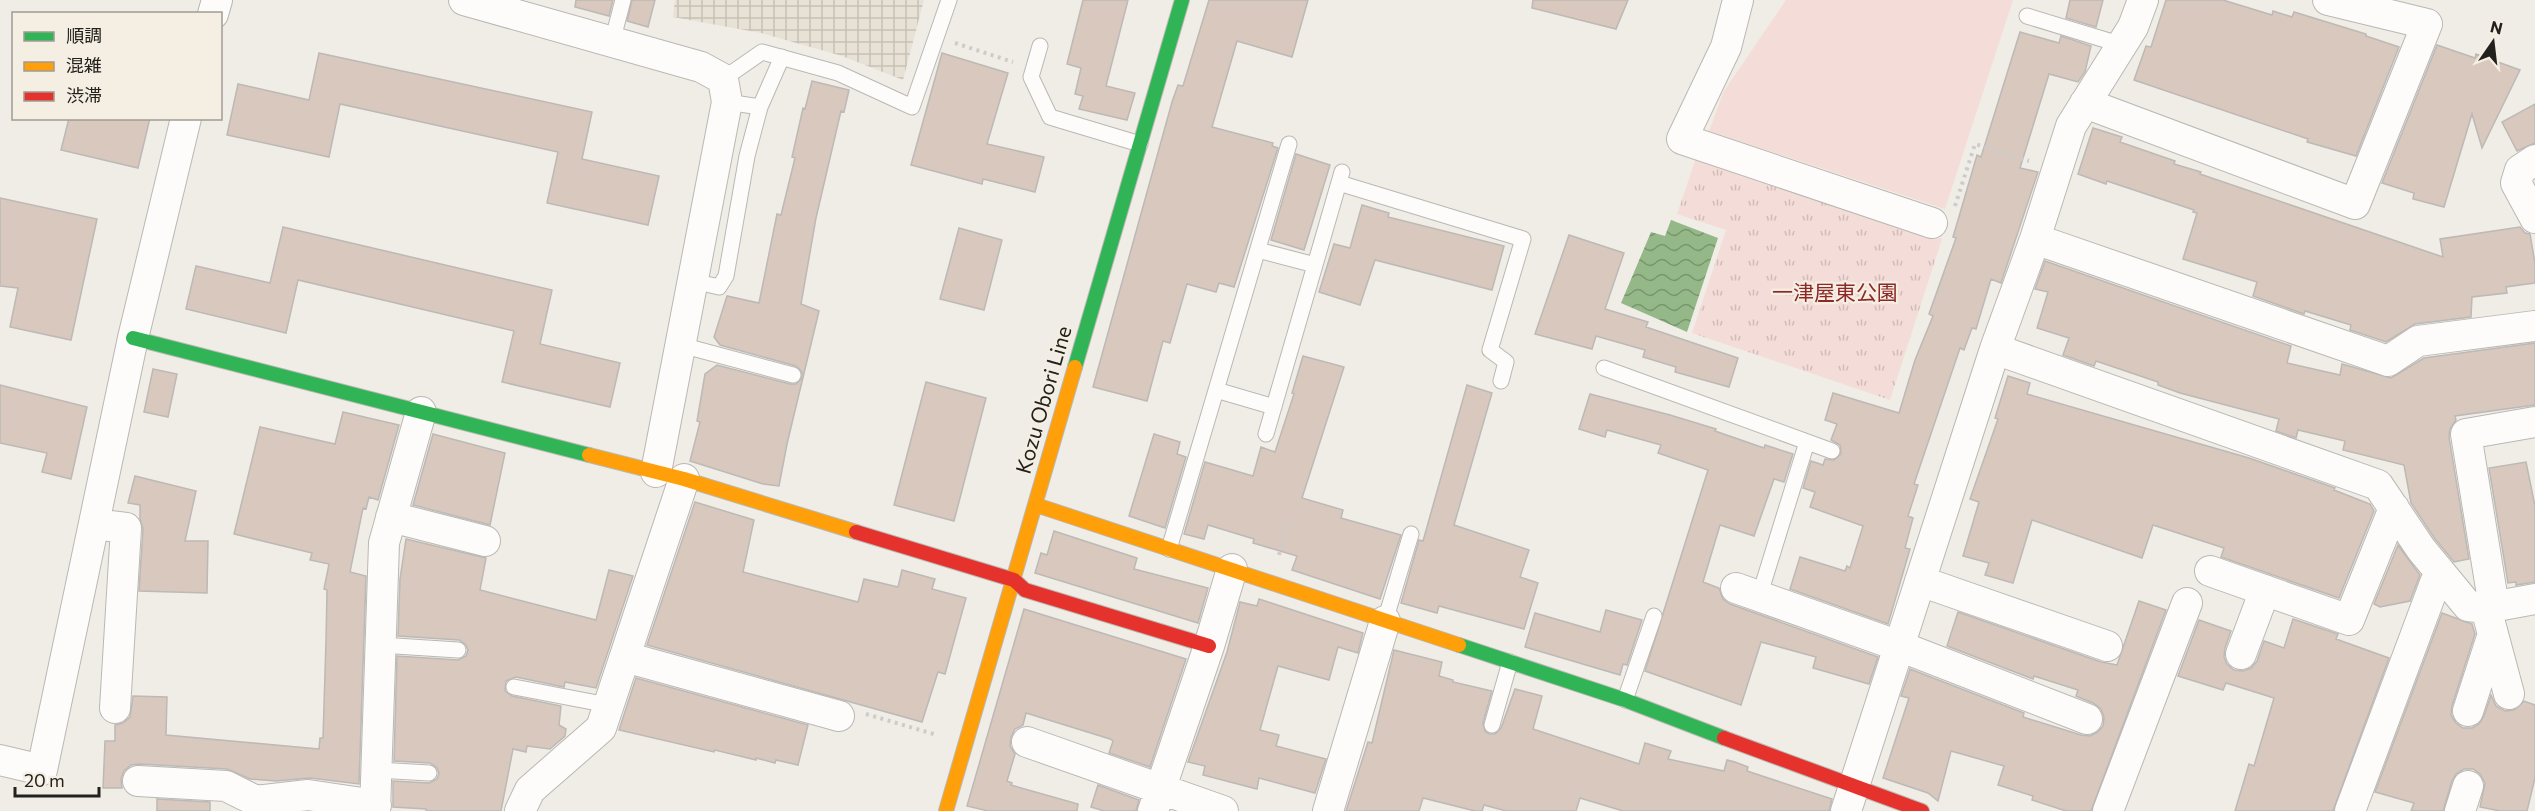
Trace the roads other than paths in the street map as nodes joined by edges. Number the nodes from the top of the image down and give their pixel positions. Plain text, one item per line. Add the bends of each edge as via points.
1 (464, 0) edge
2 (623, 0) edge
3 (949, 0) edge
4 (1182, 0) edge
5 (1738, 0) edge
6 (2143, 0) edge
7 (2328, 0) edge
8 (524, 8) edge
9 (2027, 16) dead end
10 (612, 42) junction
11 (2122, 45) junction
12 (1040, 46) dead end
13 (782, 57) junction
14 (725, 91) junction
15 (2085, 103) junction
16 (760, 107) junction
17 (186, 120) edge
18 (1140, 144) junction
19 (1289, 144) dead end
20 (2535, 160) edge
21 (2535, 218) edge
22 (1932, 223) road end
23 (2035, 239) junction
24 (1258, 249) junction
25 (1315, 265) junction
26 (693, 281) junction
27 (2535, 326) edge
28 (133, 338) junction
29 (681, 345) junction
30 (1995, 349) junction
31 (1604, 369) dead end
32 (794, 375) dead end
33 (1501, 381) dead end
34 (1216, 390) junction
35 (1274, 407) junction
36 (421, 412) junction
37 (2535, 422) edge
38 (1266, 434) dead end
39 (1807, 442) junction
40 (1832, 451) dead end
41 (670, 475) junction
42 (1036, 505) junction
43 (2394, 508) junction
44 (391, 518) junction
45 (94, 524) junction
46 (1411, 534) dead end
47 (485, 540) dead end
48 (1169, 549) junction
49 (1232, 569) junction
50 (2210, 571) dead end
51 (1014, 580) junction
52 (1920, 581) junction
53 (2435, 583) dead end
54 (2265, 590) junction
55 (1748, 593) joint
56 (2535, 599) edge
57 (2187, 603) dead end
58 (1654, 616) dead end
59 (2491, 616) junction
60 (1385, 621) junction
61 (380, 645) junction
62 (1209, 646) junction
63 (1899, 646) junction
64 (2107, 646) dead end
65 (458, 650) dead end
66 (2241, 654) dead end
67 (625, 657) junction
68 (1510, 662) junction
69 (514, 687) dead end
70 (2509, 694) dead end
71 (1625, 700) junction
72 (608, 705) junction
73 (115, 708) dead end
74 (2468, 711) dead end
75 (839, 716) road end
76 (2087, 719) dead end
77 (1492, 726) dead end
78 (1027, 742) dead end
79 (0, 760) edge
80 (377, 770) junction
81 (429, 773) dead end
82 (138, 781) dead end
83 (1156, 799) edge
84 (1849, 799) edge
85 (256, 806) edge
86 (376, 808) edge
87 (520, 811) edge
88 (946, 811) edge
89 (1223, 811) edge
90 (1328, 811) edge
91 (1922, 811) edge
92 (2108, 811) edge
93 (2350, 811) edge

1 - 8 street
2 - 10 lane
3 - 13 lane via 912,107 838,73
4 - 18 street, Kozu Obori Line
5 - 22 street via 1726,47 1682,139
6 - 11 street
7 - 15 street via 2427,24 2355,204
8 - 10 street
9 - 11 lane
10 - 14 street via 701,67
11 - 15 street
12 - 18 lane via 1031,77 1050,117
13 - 14 lane via 762,52
13 - 16 lane
14 - 16 lane
14 - 26 street
15 - 23 street via 2071,126
16 - 26 lane via 747,156 726,276 719,287
17 - 28 street
18 - 42 street, Kozu Obori Line
19 - 24 lane
20 - 21 street via 2520,170 2516,183
23 - 27 street via 2388,360 2418,341
23 - 30 street
24 - 25 lane
24 - 34 lane
25 - 33 lane via 1340,177 1523,239 1490,350 1506,362
25 - 35 lane
26 - 29 street
28 - 36 street
28 - 45 street
29 - 32 lane
29 - 41 street
30 - 43 street via 2378,485
30 - 52 street
31 - 39 lane
34 - 35 lane
34 - 48 lane
35 - 38 lane
36 - 41 street
36 - 44 street
37 - 59 street via 2466,434
39 - 40 lane
39 - 55 lane
41 - 51 street
41 - 67 street
42 - 48 street
42 - 51 street, Kozu Obori Line
43 - 54 street via 2349,620
43 - 59 street via 2421,549 2468,606
44 - 47 street
44 - 61 street via 384,543
45 - 73 street via 126,528
45 - 79 street via 42,770
46 - 60 lane
48 - 49 street
49 - 60 street
49 - 62 street
50 - 54 street
51 - 62 street via 1025,590
51 - 88 street, Kozu Obori Line
52 - 63 street
52 - 64 street
53 - 93 street
54 - 66 street
55 - 63 street
56 - 59 street
57 - 92 street
58 - 71 lane
59 - 70 street
59 - 74 street
60 - 68 street
60 - 90 street
61 - 65 lane
61 - 80 street
62 - 83 street
63 - 76 street via 2034,713
63 - 84 street
67 - 72 street
67 - 75 street
68 - 71 street
68 - 77 lane
69 - 72 lane
71 - 84 street
72 - 87 street via 600,728 530,790
78 - 83 street
80 - 81 lane
80 - 86 street
82 - 85 street via 226,786
83 - 89 street
84 - 91 street
85 - 86 street via 308,795

